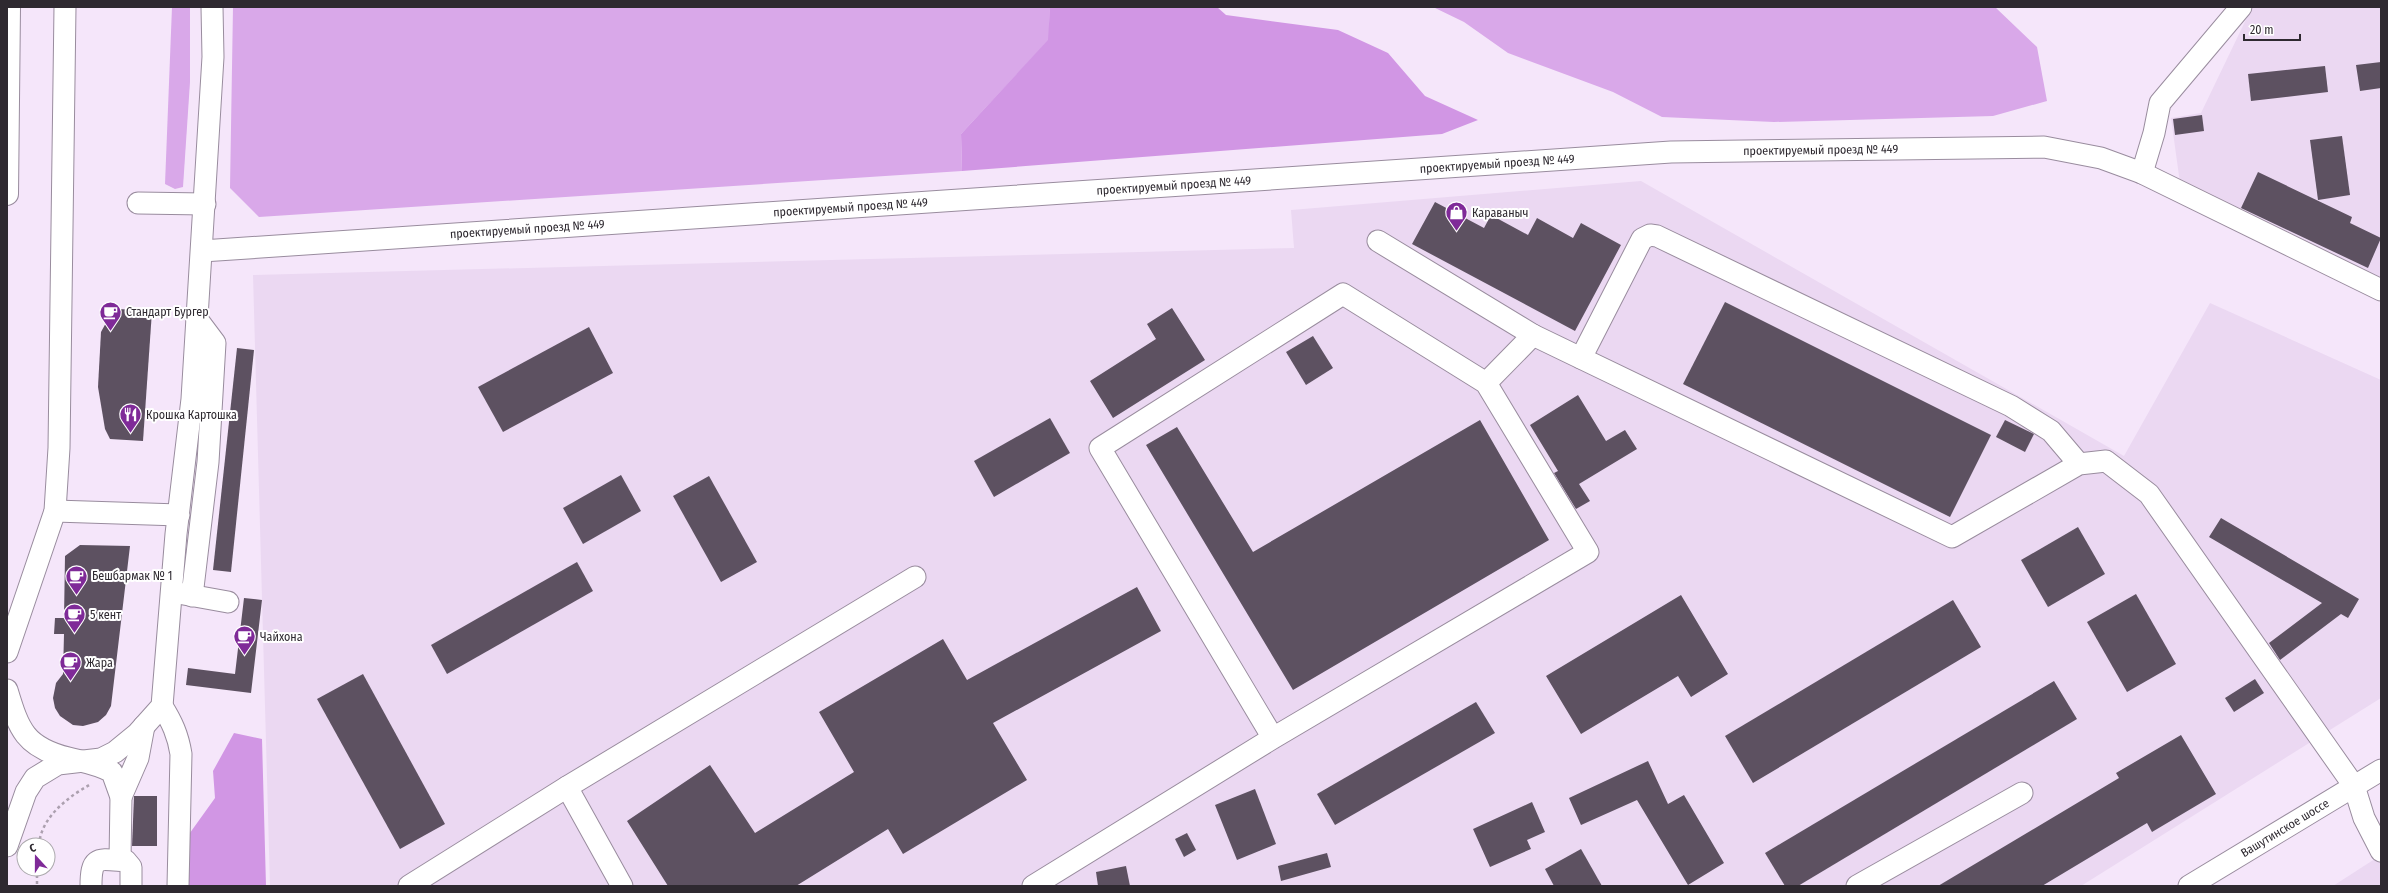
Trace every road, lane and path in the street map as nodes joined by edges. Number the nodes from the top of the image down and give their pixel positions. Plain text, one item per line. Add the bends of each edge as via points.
1 (9, 7) edge
2 (66, 7) edge
3 (212, 7) edge
4 (2241, 7) edge
5 (2142, 173) junction
6 (7, 194) edge
7 (138, 203) dead end
8 (205, 204) junction
9 (1378, 241) dead end
10 (202, 251) junction
11 (2381, 290) edge
12 (197, 319) junction
13 (1533, 335) junction
14 (1581, 358) junction
15 (1486, 383) junction
16 (2079, 464) junction
17 (54, 511) junction
18 (178, 515) junction
19 (916, 577) dead end
20 (182, 594) junction
21 (228, 602) dead end
22 (7, 652) edge
23 (7, 690) edge
24 (162, 706) junction
25 (144, 726) junction
26 (1273, 738) junction
27 (86, 760) junction
28 (2381, 770) edge
29 (112, 772) junction
30 (2354, 786) junction
31 (567, 787) junction
32 (2022, 792) dead end
33 (120, 797) junction
34 (41, 837) edge
35 (7, 846) edge
36 (2381, 851) edge
37 (120, 860) junction
38 (91, 886) edge
39 (131, 886) edge
40 (178, 886) edge
41 (409, 886) edge
42 (622, 886) edge
43 (1034, 886) edge
44 (1857, 886) edge
45 (2189, 886) edge

1 - 6 highway
2 - 17 street via 59,448
3 - 8 street via 213,57
4 - 5 street via 2160,103
5 - 10 street, проектируемый проезд № 449 via 2101,158 2044,147 1671,152
5 - 11 street, проектируемый проезд № 449
7 - 8 street
8 - 10 street
9 - 13 street
10 - 12 street
12 - 18 street via 192,399
12 - 20 street via 215,343 208,462
13 - 14 street
13 - 15 street
14 - 16 street via 1952,537
14 - 16 street via 1642,239 1650,235 1657,236 2011,406 2052,431
15 - 26 street via 1588,552
15 - 26 street via 1343,294 1100,448
16 - 30 street via 2106,460 2149,494
17 - 18 street
17 - 22 street
18 - 20 street
19 - 31 street
20 - 21 street
20 - 24 street
23 - 27 street via 27,739 42,750
24 - 25 street
24 - 40 street via 172,721 181,754
25 - 27 street via 115,752 101,759
25 - 33 street via 138,758
26 - 43 street
27 - 29 street
27 - 35 street via 58,764 35,778 26,792
28 - 30 street, Вашутинское шоссе
29 - 33 street
29 - 34 path via 83,788 56,809 45,824
30 - 36 street via 2364,818
30 - 45 street, Вашутинское шоссе
31 - 41 street
31 - 42 street
32 - 44 street
33 - 37 street
37 - 38 street via 98,860 94,863 91,867
37 - 39 street via 126,861 131,867

